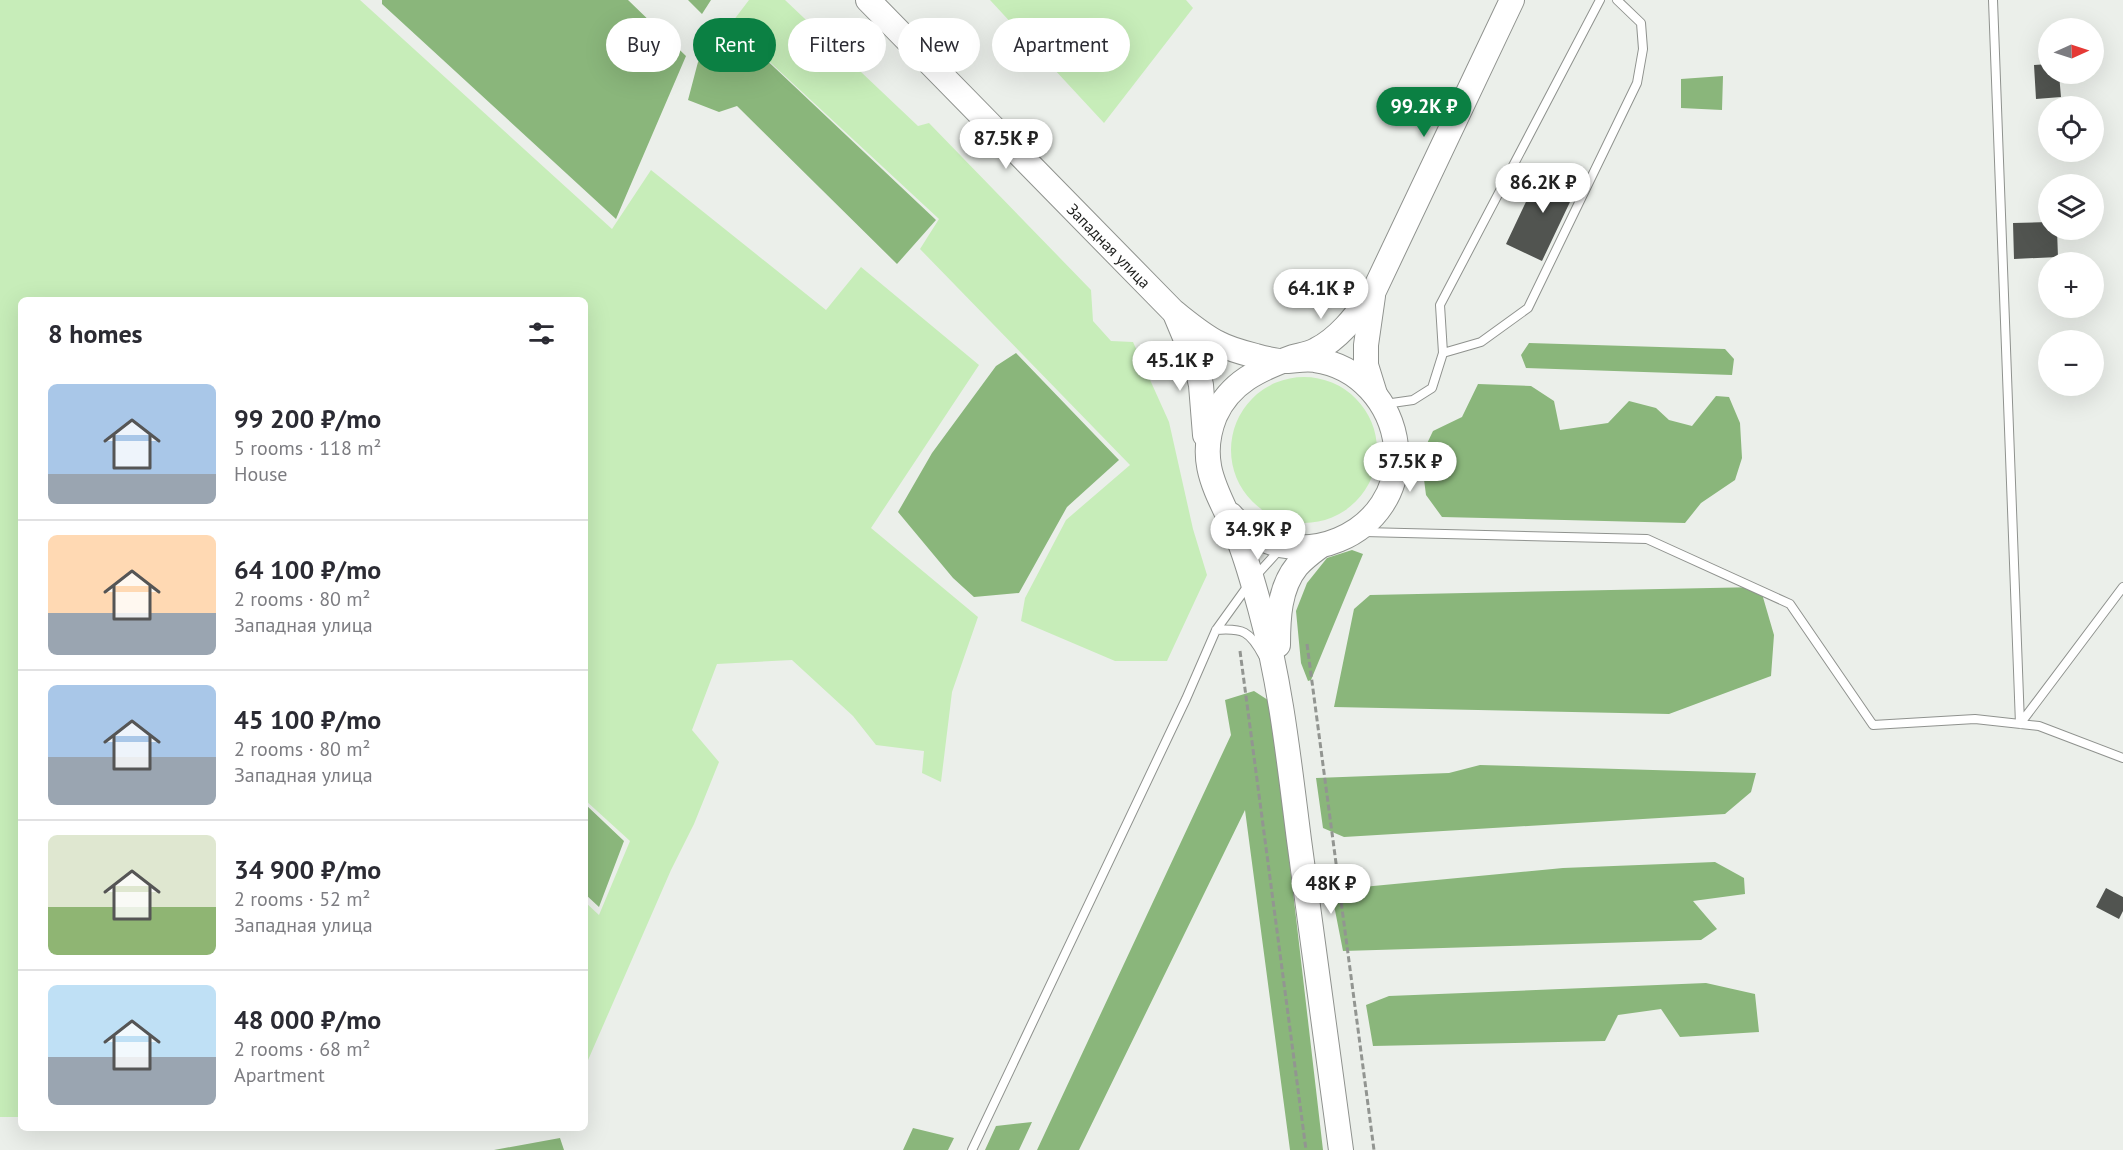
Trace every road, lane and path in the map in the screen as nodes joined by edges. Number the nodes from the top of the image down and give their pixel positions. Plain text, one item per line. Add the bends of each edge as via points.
1 (868, 0) edge
2 (1512, 0) edge
3 (1599, 0) edge
4 (1617, 0) edge
5 (1994, 0) edge
6 (1373, 293) junction
7 (1173, 311) junction
8 (1443, 353) junction
9 (1280, 362) junction
10 (1379, 399) junction
11 (1208, 466) junction
12 (1225, 509) junction
13 (1355, 532) junction
14 (1283, 546) junction
15 (1318, 547) junction
16 (1252, 580) junction
17 (2123, 587) edge
18 (1216, 630) junction
19 (1307, 644) dead end
20 (1240, 651) dead end
21 (1279, 685) junction
22 (2020, 724) junction
23 (2123, 758) edge
24 (972, 1150) edge
25 (1306, 1150) edge
26 (1341, 1150) edge
27 (1374, 1150) edge

1 - 7 main road, Западная улица
2 - 6 main road
3 - 8 lane via 1440,305
4 - 8 lane via 1641,23 1643,49 1637,83 1534,297 1528,308 1481,342
5 - 22 lane
6 - 9 main road via 1353,320 1315,351
6 - 10 main road via 1366,365
7 - 9 main road, Западная улица via 1218,343
7 - 11 main road, Западная улица via 1188,341 1201,385
8 - 10 lane via 1432,388 1413,400
9 - 10 main road via 1306,359 1332,364 1363,381
9 - 11 main road via 1249,375 1224,400 1210,431
10 - 13 main road via 1393,429 1395,468 1382,504
11 - 12 main road
12 - 14 main road via 1251,533
12 - 16 main road
13 - 15 main road
13 - 22 lane via 1647,539 1790,604 1873,725 1975,719
14 - 15 main road
14 - 16 lane
15 - 21 main road via 1298,565 1285,588 1279,615
16 - 18 lane
16 - 21 main road
17 - 22 lane
18 - 21 lane via 1235,628 1245,632
18 - 24 lane
19 - 27 path
20 - 25 path
21 - 26 main road
22 - 23 lane via 2039,726

